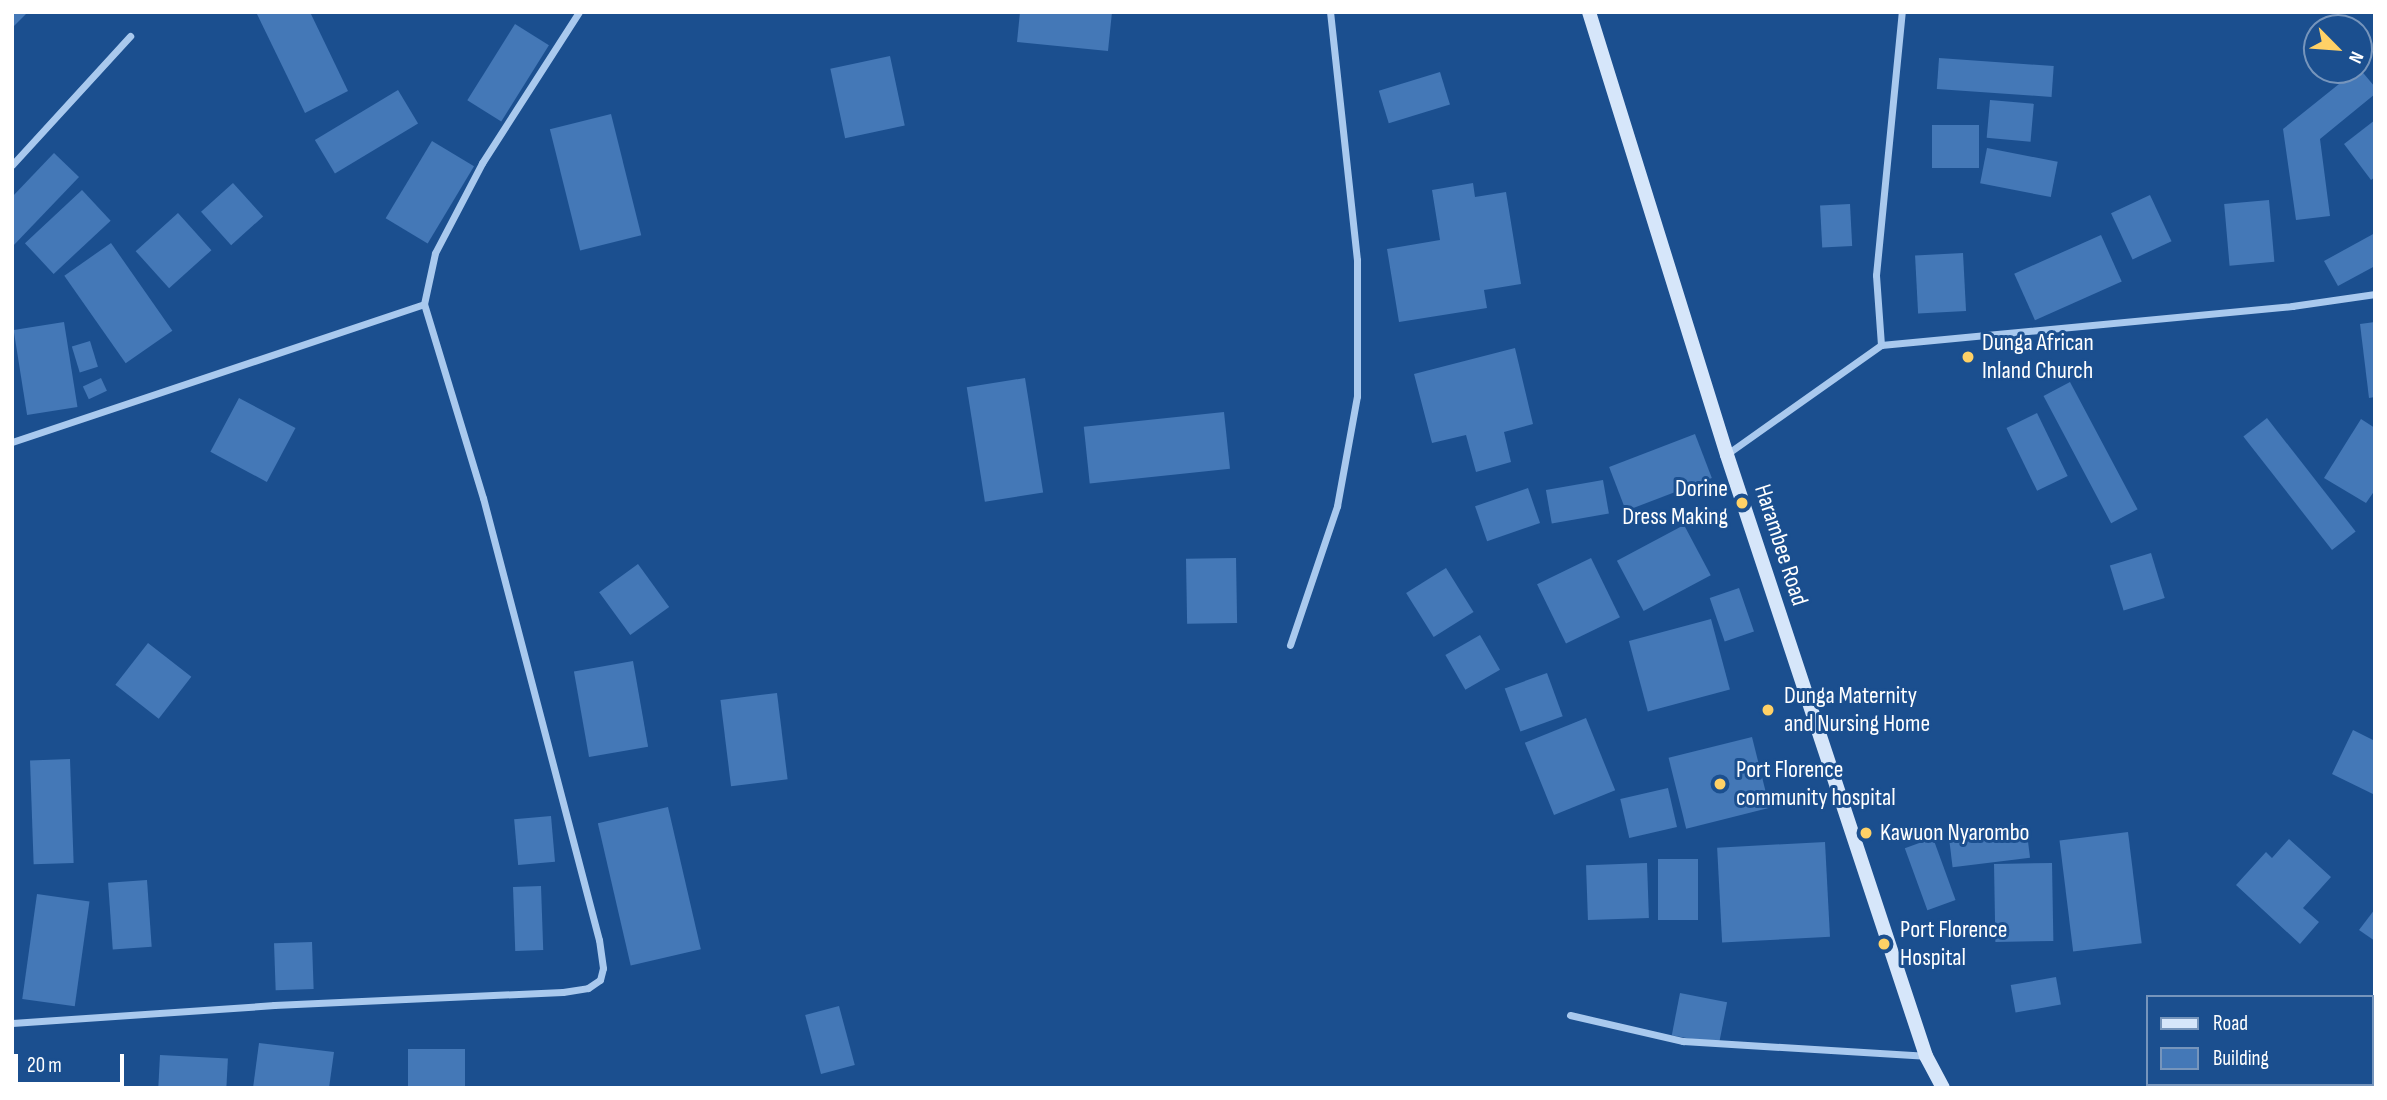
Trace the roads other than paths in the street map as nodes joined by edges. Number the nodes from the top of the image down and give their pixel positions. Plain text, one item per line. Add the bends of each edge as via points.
1 (579, 12) edge
2 (1330, 12) edge
3 (1589, 12) edge
4 (1902, 12) edge
5 (130, 36) dead end
6 (12, 165) edge
7 (2375, 294) edge
8 (425, 304) junction
9 (1881, 345) junction
10 (12, 442) edge
11 (1727, 455) junction
12 (1290, 645) dead end
13 (1570, 1015) dead end
14 (12, 1023) edge
15 (1926, 1056) junction
16 (1943, 1088) edge

1 - 8 street via 470,186 435,253
2 - 12 street via 1357,260 1357,396 1337,506
3 - 11 main road, Harambee Road
4 - 9 street via 1877,275
5 - 6 street
7 - 9 street via 2278,308
8 - 10 street
8 - 14 street via 483,498 596,927 603,968 600,980 588,988 564,992
9 - 11 street
11 - 15 main road, Harambee Road
13 - 15 street via 1683,1041
15 - 16 main road, Harambee Road

